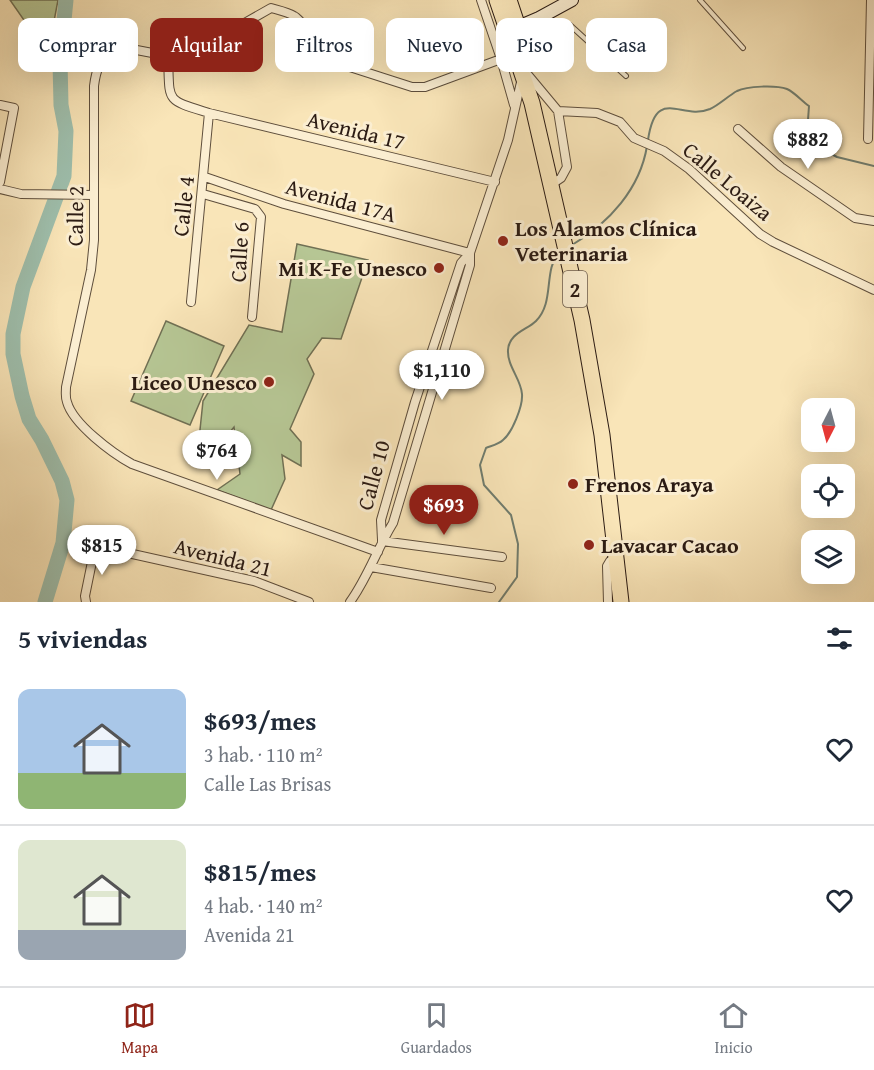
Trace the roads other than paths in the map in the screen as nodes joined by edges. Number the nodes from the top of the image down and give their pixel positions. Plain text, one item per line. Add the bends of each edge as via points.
1 (481, 0) edge
2 (497, 0) edge
3 (509, 0) edge
4 (572, 0) edge
5 (700, 0) edge
6 (871, 0) edge
7 (273, 4) edge
8 (251, 18) edge
9 (506, 18) edge
10 (511, 18) edge
11 (539, 18) edge
12 (574, 30) edge
13 (496, 44) edge
14 (743, 48) dead end
15 (150, 53) edge
16 (496, 61) edge
17 (169, 72) edge
18 (505, 72) edge
19 (525, 72) junction
20 (626, 76) dead end
21 (0, 105) edge
22 (515, 108) junction
23 (558, 111) junction
24 (210, 113) junction
25 (738, 129) dead end
26 (868, 139) dead end
27 (205, 177) junction
28 (0, 182) edge
29 (495, 182) junction
30 (552, 184) junction
31 (0, 189) edge
32 (203, 194) junction
33 (93, 195) junction
34 (874, 221) edge
35 (470, 253) junction
36 (874, 290) edge
37 (191, 302) dead end
38 (252, 317) dead end
39 (382, 540) junction
40 (378, 552) junction
41 (502, 557) dead end
42 (616, 559) junction
43 (371, 567) junction
44 (491, 588) dead end
45 (86, 599) edge
46 (309, 602) edge
47 (350, 602) edge
48 (609, 602) edge
49 (621, 602) edge

1 - 13 street
2 - 9 highway, 2
3 - 10 highway, 2
4 - 11 street
5 - 14 lane
6 - 26 street
7 - 8 street
7 - 16 street via 298,18 331,61 412,87 425,87
12 - 20 lane
15 - 33 street, Calle 2 via 112,48 99,63 94,86
17 - 24 street, Avenida 17 via 170,94 176,103
18 - 22 street
19 - 22 street, Calle 10
19 - 23 street
19 - 30 highway, 2
21 - 28 street via 14,108
22 - 29 street, Calle 10
23 - 30 street via 567,167
23 - 36 street, Calle Loaiza via 597,113 620,122 634,138 664,151 689,169 760,234
24 - 27 street, Calle 4
24 - 29 street, Avenida 17
25 - 34 street via 781,167 855,218
27 - 32 street, Calle 4
27 - 35 street, Avenida 17A via 284,204
29 - 35 street, Calle 10
30 - 42 highway, 2 via 600,423
31 - 33 street via 21,194
32 - 37 street, Calle 4
32 - 38 street, Calle 6 via 255,209 261,217
33 - 40 street, Calle 2 via 91,270 66,387 66,400 84,428 132,464
35 - 39 street, Calle 10 via 461,263 415,402 381,520
39 - 40 street, Calle 10
39 - 41 street
40 - 43 street, Calle 10
42 - 48 street via 608,566
42 - 49 highway, 2
43 - 44 street
43 - 47 street, Calle 10
45 - 46 street, Avenida 21 via 94,552 101,546 232,575

